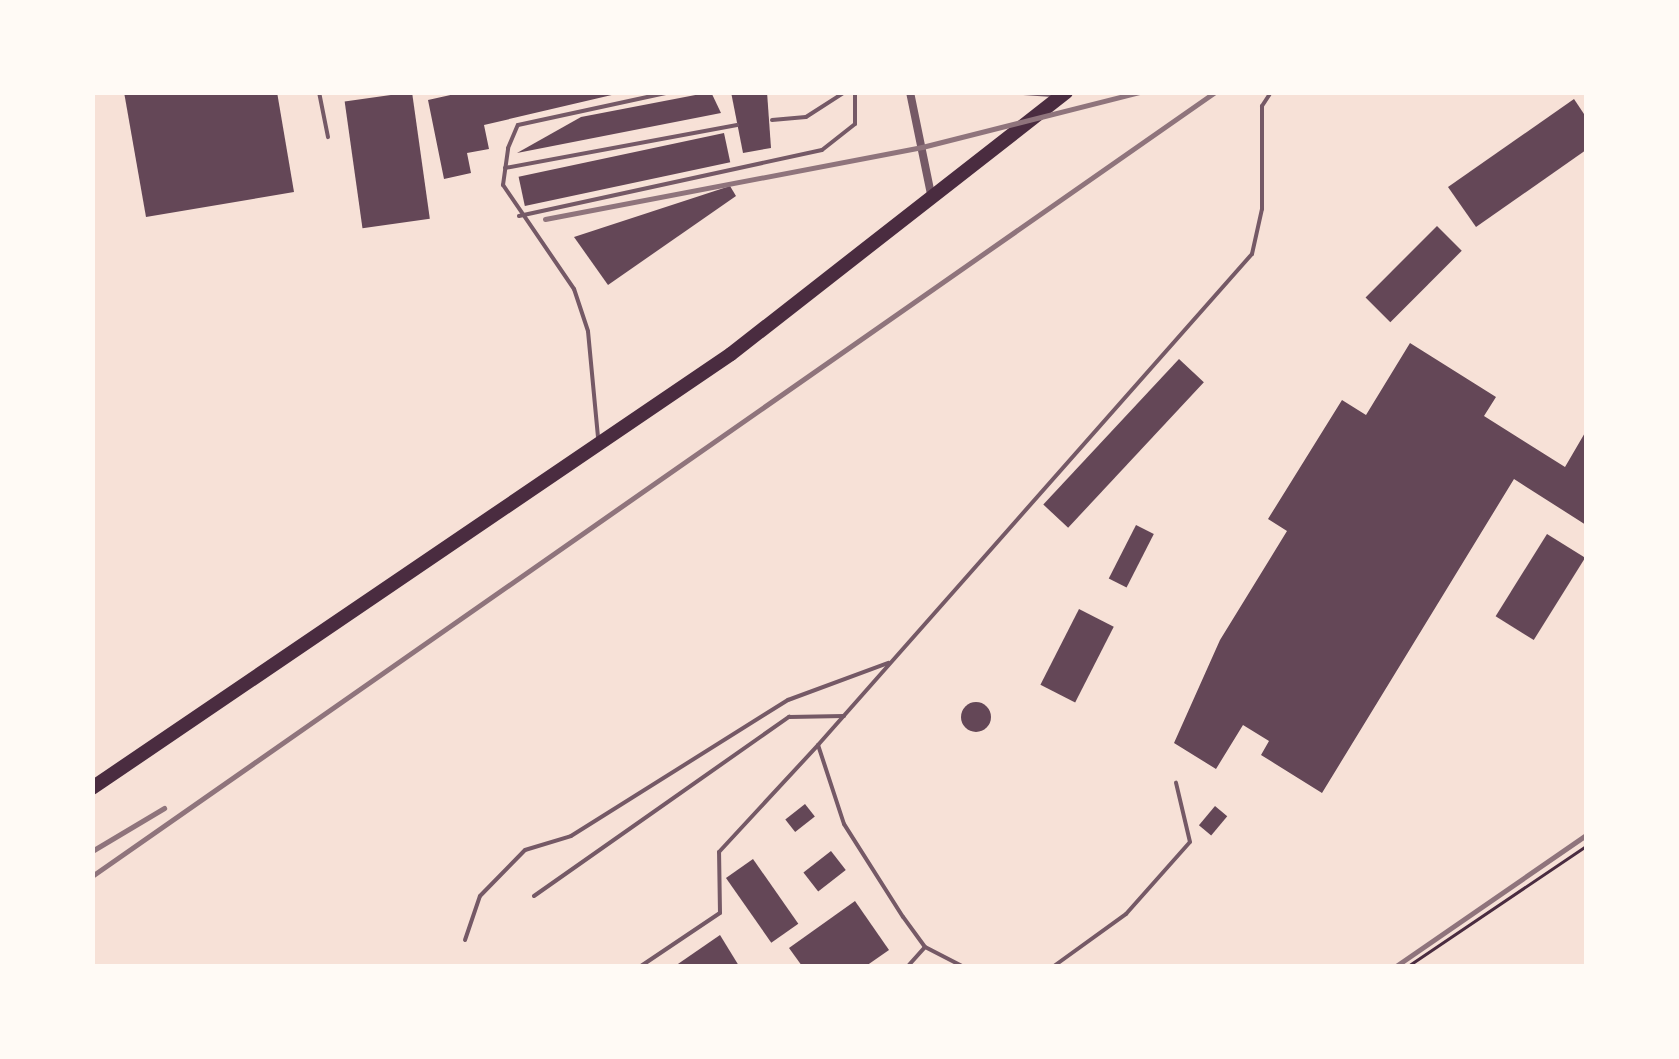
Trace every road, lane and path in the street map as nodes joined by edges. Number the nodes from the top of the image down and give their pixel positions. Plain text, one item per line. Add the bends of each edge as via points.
1 (319, 92) edge
2 (671, 92) edge
3 (846, 92) edge
4 (855, 92) edge
5 (910, 92) edge
6 (1006, 92) edge
7 (1271, 92) edge
8 (1064, 94) edge
9 (772, 120) dead end
10 (737, 125) dead end
11 (328, 137) dead end
12 (505, 168) junction
13 (933, 203) junction
14 (520, 216) junction
15 (599, 446) junction
16 (892, 661) junction
17 (844, 716) junction
18 (818, 745) junction
19 (1176, 784) dead end
20 (92, 788) edge
21 (1586, 846) edge
22 (534, 896) dead end
23 (465, 940) dead end
24 (926, 946) junction
25 (641, 966) edge
26 (908, 966) edge
27 (962, 966) edge
28 (1054, 966) edge
29 (1408, 966) edge

1 - 11 lane
2 - 12 lane via 518,125
3 - 9 lane via 806,117
4 - 14 lane via 855,124 822,150
5 - 13 street
6 - 8 lane
7 - 16 lane via 1260,120 1262,209 1252,254
8 - 13 highway
10 - 12 lane
12 - 14 lane via 503,185
13 - 15 highway
14 - 15 lane via 574,289 588,331
15 - 20 highway
16 - 17 lane
16 - 23 lane via 788,700 571,836 525,850 480,896
17 - 18 lane
17 - 22 lane via 789,717
18 - 24 lane via 844,824
18 - 25 lane via 719,852 720,913
19 - 28 lane via 1190,842 1126,914
21 - 29 path
24 - 26 lane
24 - 27 lane

